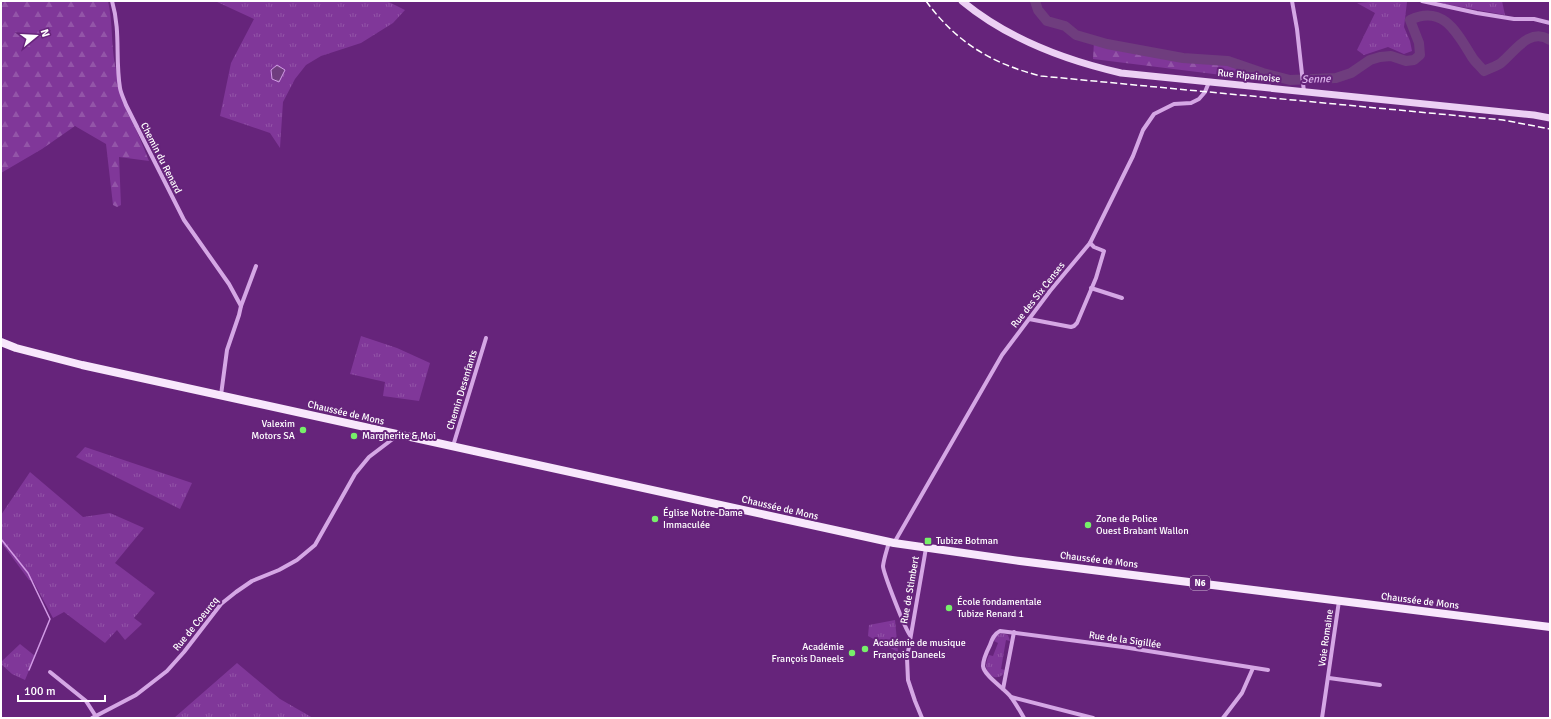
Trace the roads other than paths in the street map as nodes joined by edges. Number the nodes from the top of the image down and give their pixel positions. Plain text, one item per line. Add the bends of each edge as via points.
1 (112, 1) edge
2 (962, 1) edge
3 (1292, 1) edge
4 (1422, 1) edge
5 (1550, 23) edge
6 (1209, 82) junction
7 (1304, 88) junction
8 (1550, 118) edge
9 (1090, 243) junction
10 (256, 266) dead end
11 (1091, 288) junction
12 (1122, 298) dead end
13 (241, 306) junction
14 (1029, 319) junction
15 (486, 338) dead end
16 (1, 342) edge
17 (1, 346) edge
18 (16, 348) junction
19 (221, 396) junction
20 (398, 434) junction
21 (453, 446) junction
22 (892, 542) junction
23 (926, 548) junction
24 (1339, 600) junction
25 (1550, 627) edge
26 (1014, 632) junction
27 (910, 635) junction
28 (1253, 668) junction
29 (1268, 670) dead end
30 (50, 672) dead end
31 (1329, 678) junction
32 (1380, 685) dead end
33 (1003, 689) junction
34 (1011, 697) junction
35 (94, 717) edge
36 (922, 718) edge
37 (1024, 718) edge
38 (1093, 718) edge
39 (1224, 718) edge
40 (1322, 718) edge

1 - 13 street, Chemin du Renard via 118,29 119,77 126,105 184,220 229,284
2 - 6 street, Rue Ripainoise via 1015,36 1065,58 1121,73
3 - 7 street
4 - 5 street via 1484,14
6 - 7 street, Rue Ripainoise
6 - 9 street, Rue des Six Censes via 1199,99 1191,103 1174,104 1154,114 1143,130
7 - 8 street, Rue Ripainoise
9 - 11 street via 1104,251
9 - 14 street, Rue des Six Censes
10 - 13 street
11 - 12 street
11 - 14 street via 1074,326
13 - 19 street via 227,350
14 - 22 street, Rue des Six Censes via 1002,355
15 - 21 street, Chemin Desenfants
16 - 18 main road, Chaussée de Mons / N6
17 - 18 street, Chaussée de Mons
18 - 19 main road, Chaussée de Mons / N6
19 - 20 main road, Chaussée de Mons / N6
20 - 21 main road, Chaussée de Mons / N6
20 - 35 street, Rue de Coeurcq via 369,457 355,474 315,545 298,560 252,581 236,592 221,604 167,671 136,695
21 - 22 main road, Chaussée de Mons / N6
22 - 23 main road, Chaussée de Mons / N6
22 - 27 street, Rue de Stimbert via 883,572
23 - 24 main road, Chaussée de Mons / N6
23 - 27 street, Rue de Stimbert
24 - 25 main road, Chaussée de Mons / N6
24 - 31 street, Voie Romaine
26 - 28 street, Rue de la Sigillée
26 - 33 street
26 - 33 street, Rue de la Sigillée via 1004,631 995,634 983,665 986,674
27 - 36 street, Rue de Stimbert via 908,680
28 - 29 street, Rue de la Sigillée
28 - 39 street via 1242,693
30 - 35 street, Rue de Coeurcq via 86,701
31 - 32 street, Voie Romaine
31 - 40 street, Voie Romaine
33 - 34 street
34 - 37 street
34 - 38 street

